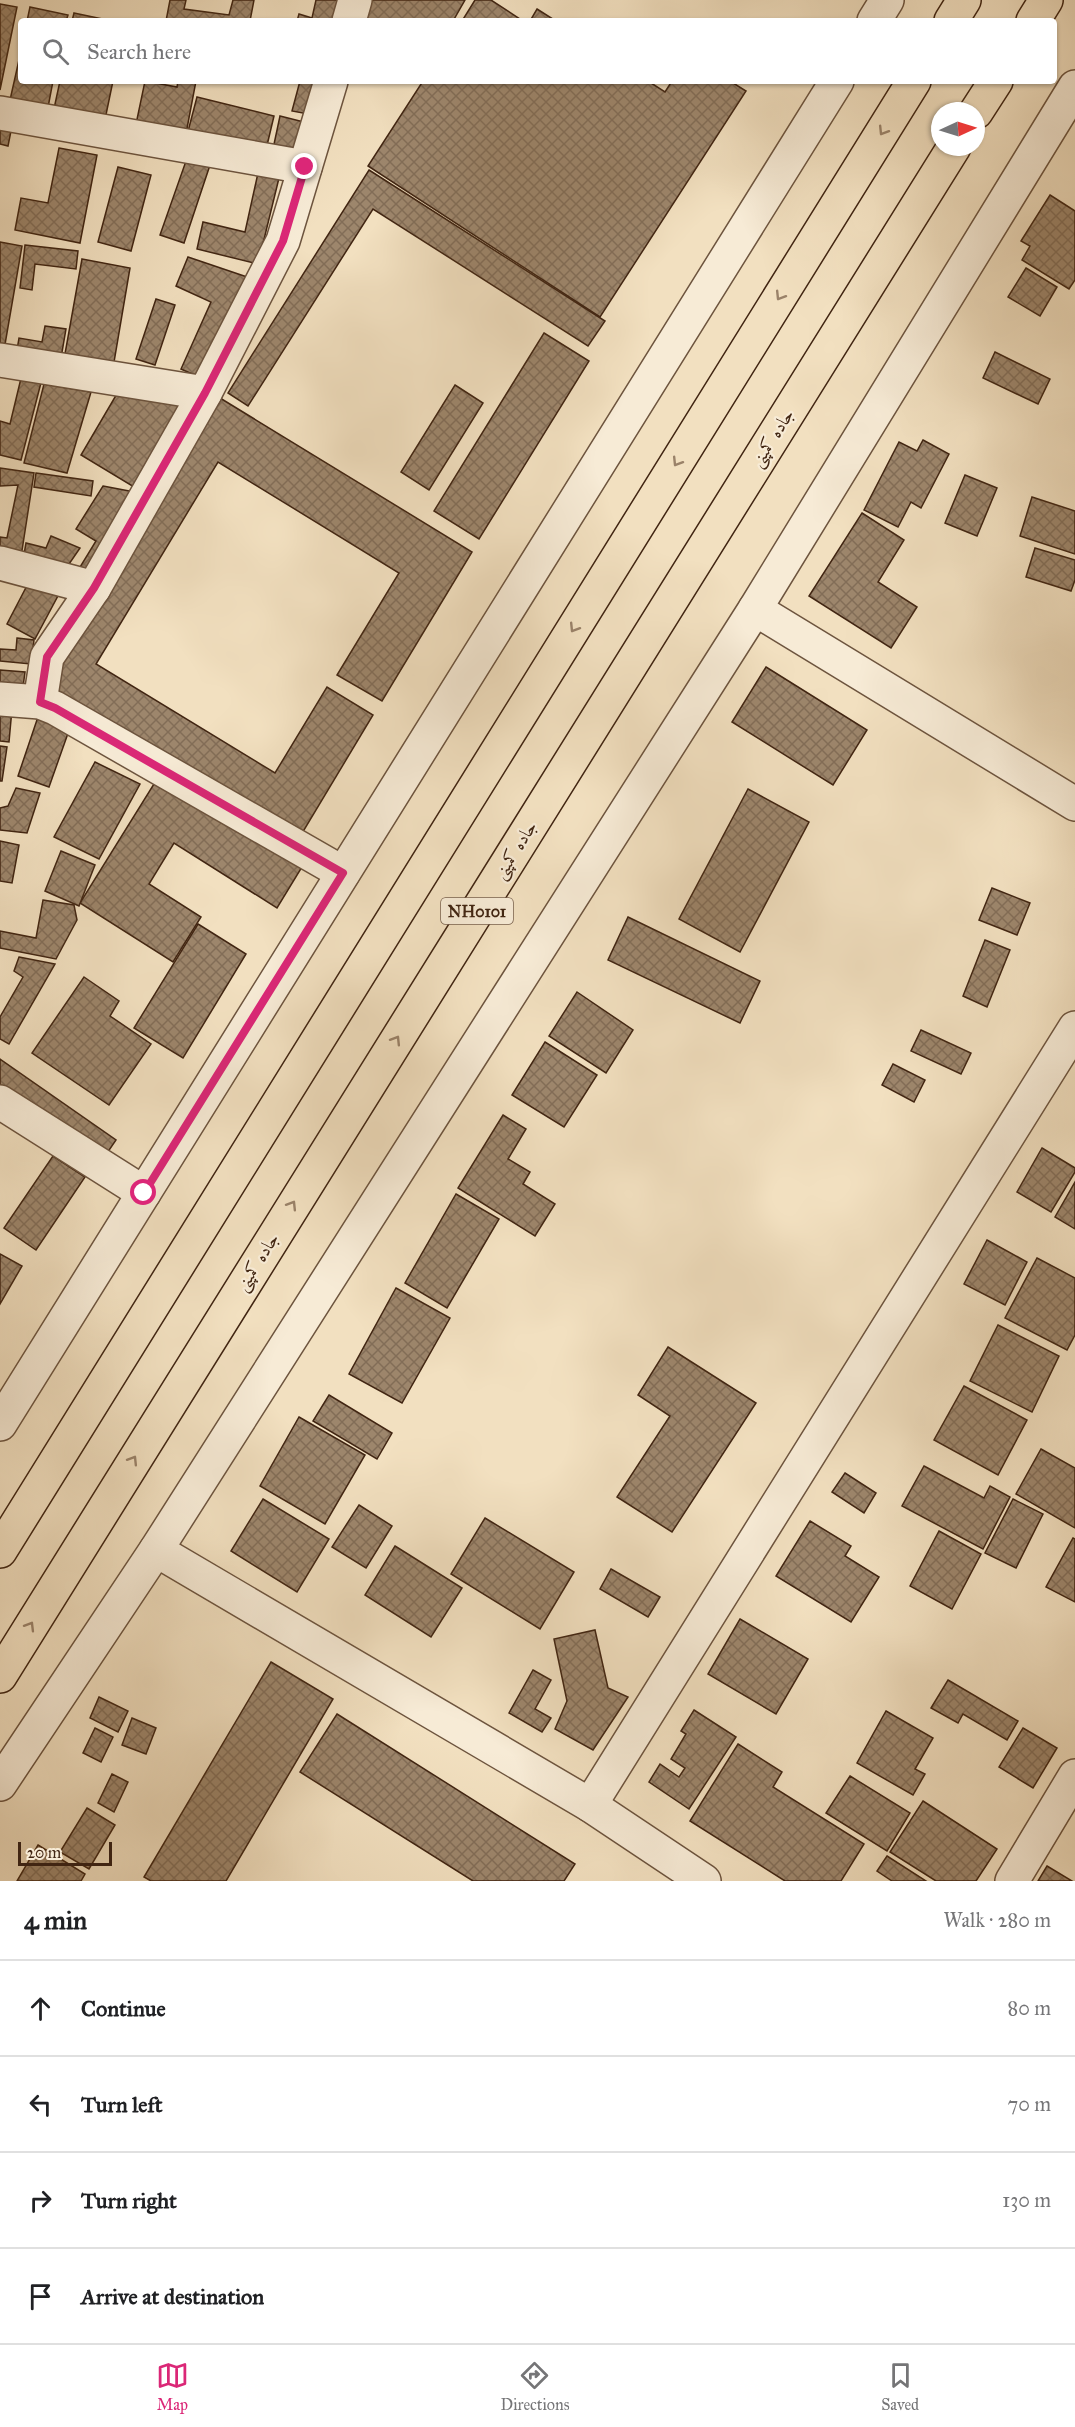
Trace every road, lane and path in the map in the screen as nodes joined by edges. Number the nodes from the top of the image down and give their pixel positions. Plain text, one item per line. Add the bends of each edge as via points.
1 (356, 0) edge
2 (887, 0) edge
3 (964, 0) edge
4 (1046, 0) edge
5 (350, 18) edge
6 (876, 18) edge
7 (953, 18) edge
8 (1035, 18) edge
9 (330, 84) edge
10 (835, 84) edge
11 (912, 84) edge
12 (994, 84) edge
13 (1075, 87) edge
14 (982, 102) edge
15 (0, 113) edge
16 (948, 156) edge
17 (305, 167) junction
18 (0, 360) edge
19 (205, 393) junction
20 (0, 563) edge
21 (94, 588) junction
22 (755, 609) junction
23 (0, 699) edge
24 (40, 702) junction
25 (1075, 804) edge
26 (343, 873) junction
27 (1075, 1028) edge
28 (0, 1102) edge
29 (144, 1193) junction
30 (0, 1424) edge
31 (156, 1550) junction
32 (0, 1551) edge
33 (0, 1676) edge
34 (1075, 1776) edge
35 (0, 1784) edge
36 (590, 1805) junction
37 (704, 1881) edge
38 (1012, 1881) edge

1 - 5 street
2 - 6 street
3 - 7 highway
4 - 8 highway
9 - 17 street
10 - 26 street
11 -> 32 highway
12 - 14 highway
13 - 22 street
15 - 17 street
33 -> 16 highway, جاده کمپنی / NH0101
17 - 19 street via 283,241
18 - 19 street
19 - 21 street
20 - 21 street
21 - 24 street via 47,657
22 - 25 street
22 - 31 street
23 - 24 street
24 - 26 street
26 - 29 street
27 - 36 street
28 - 29 street
29 - 30 street
31 - 35 street
31 - 36 street
34 - 38 street
36 - 37 street

